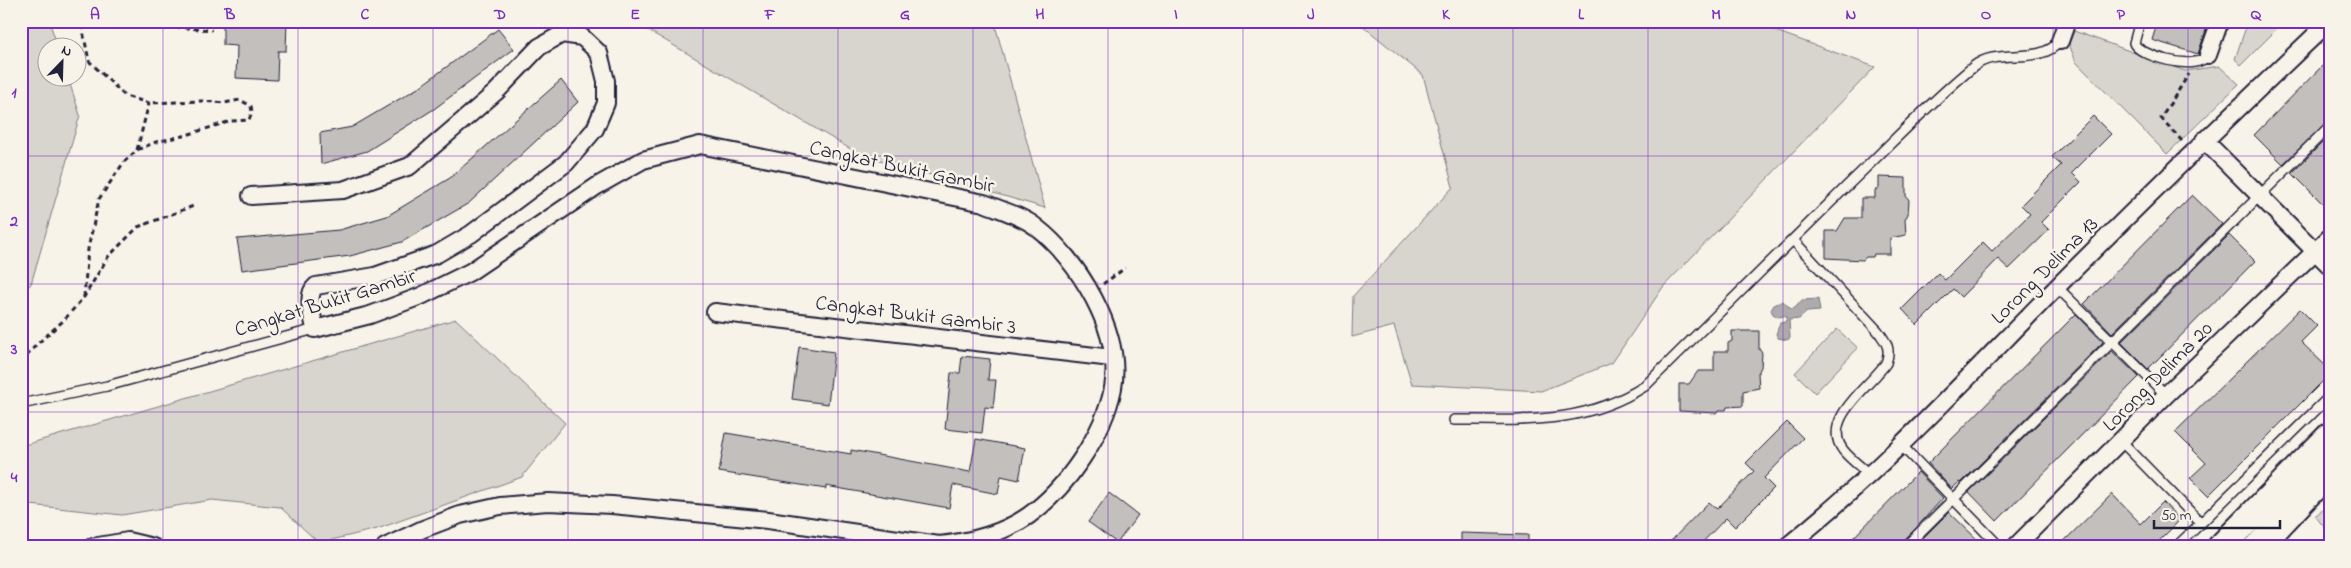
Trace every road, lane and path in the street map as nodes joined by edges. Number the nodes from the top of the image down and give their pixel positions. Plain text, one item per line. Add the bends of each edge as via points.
1 (84, 21) edge
2 (131, 21) edge
3 (2067, 21) edge
4 (2140, 21) edge
5 (2220, 21) edge
6 (2330, 21) edge
7 (212, 30) dead end
8 (2060, 41) joint
9 (2202, 59) junction
10 (149, 103) junction
11 (2330, 126) edge
12 (2174, 133) dead end
13 (2204, 140) junction
14 (137, 150) junction
15 (251, 196) dead end
16 (2259, 196) junction
17 (196, 205) dead end
18 (2330, 237) edge
19 (1793, 240) junction
20 (2315, 251) junction
21 (2330, 266) edge
22 (1125, 268) dead end
23 (2057, 287) junction
24 (1092, 292) junction
25 (84, 297) junction
26 (715, 312) dead end
27 (315, 329) junction
28 (2112, 342) junction
29 (1112, 358) junction
30 (21, 363) edge
31 (2166, 395) junction
32 (2330, 396) edge
33 (21, 404) edge
34 (1454, 420) dead end
35 (2330, 436) edge
36 (2121, 441) junction
37 (1901, 445) junction
38 (2330, 470) edge
39 (1869, 474) junction
40 (1954, 499) junction
41 (2201, 523) junction
42 (92, 547) edge
43 (152, 547) edge
44 (385, 547) edge
45 (1786, 547) edge
46 (1905, 547) edge
47 (2000, 547) edge
48 (2015, 547) edge
49 (2176, 547) edge
50 (2221, 547) edge
51 (2258, 547) edge

1 - 10 path via 82,26 89,61 125,96
2 - 7 path
3 - 8 street
4 - 9 lane via 2134,43 2139,50 2184,64
5 - 9 street
6 - 13 street, Lorong Delima 13
8 - 19 lane via 2040,54 1997,58 1974,66
9 - 12 path via 2161,118
10 - 14 path
10 - 14 path via 240,100 251,106 252,112 249,120 232,121
11 - 16 lane
13 - 16 street
13 - 23 street, Lorong Delima 13
14 - 25 path via 124,162 99,200 88,249
15 - 27 street via 343,190 410,166 496,92 539,47 562,34 582,37 599,53 606,81 606,103 595,129 566,163 471,234 437,254 375,276 316,286 310,298
16 - 20 street
16 - 28 lane
17 - 25 path via 138,228 108,257
18 - 20 street, Lorong Delima 20
19 - 34 lane via 1645,386 1624,399 1568,417
19 - 39 lane via 1888,345 1886,363 1842,413 1838,424 1837,435 1843,449
20 - 21 street
20 - 31 street, Lorong Delima 20
22 - 24 path
23 - 28 lane
23 - 37 street, Lorong Delima 13
24 - 27 street, Cangkat Bukit Gambir via 1074,266 1035,226 984,203 700,145 644,160 597,186 470,272 421,296
24 - 29 street, Cangkat Bukit Gambir via 1104,320
25 - 30 path
26 - 29 street, Cangkat Bukit Gambir 3
27 - 33 lane, Cangkat Bukit Gambir via 107,386
28 - 31 lane
28 - 40 lane
29 - 44 street, Cangkat Bukit Gambir via 1113,388 1104,413 1093,440 1063,483 1028,516 988,535 963,542 939,546 768,520 548,502 500,506 460,515
31 - 36 street, Lorong Delima 20
32 - 41 lane
35 - 50 main road
36 - 41 lane
36 - 48 street, Lorong Delima 20
37 - 39 street, Lorong Delima 13
37 - 40 lane
38 - 51 main road
39 - 45 street, Lorong Delima 13
40 - 46 lane
40 - 47 lane
41 - 49 lane
42 - 43 street via 128,541

